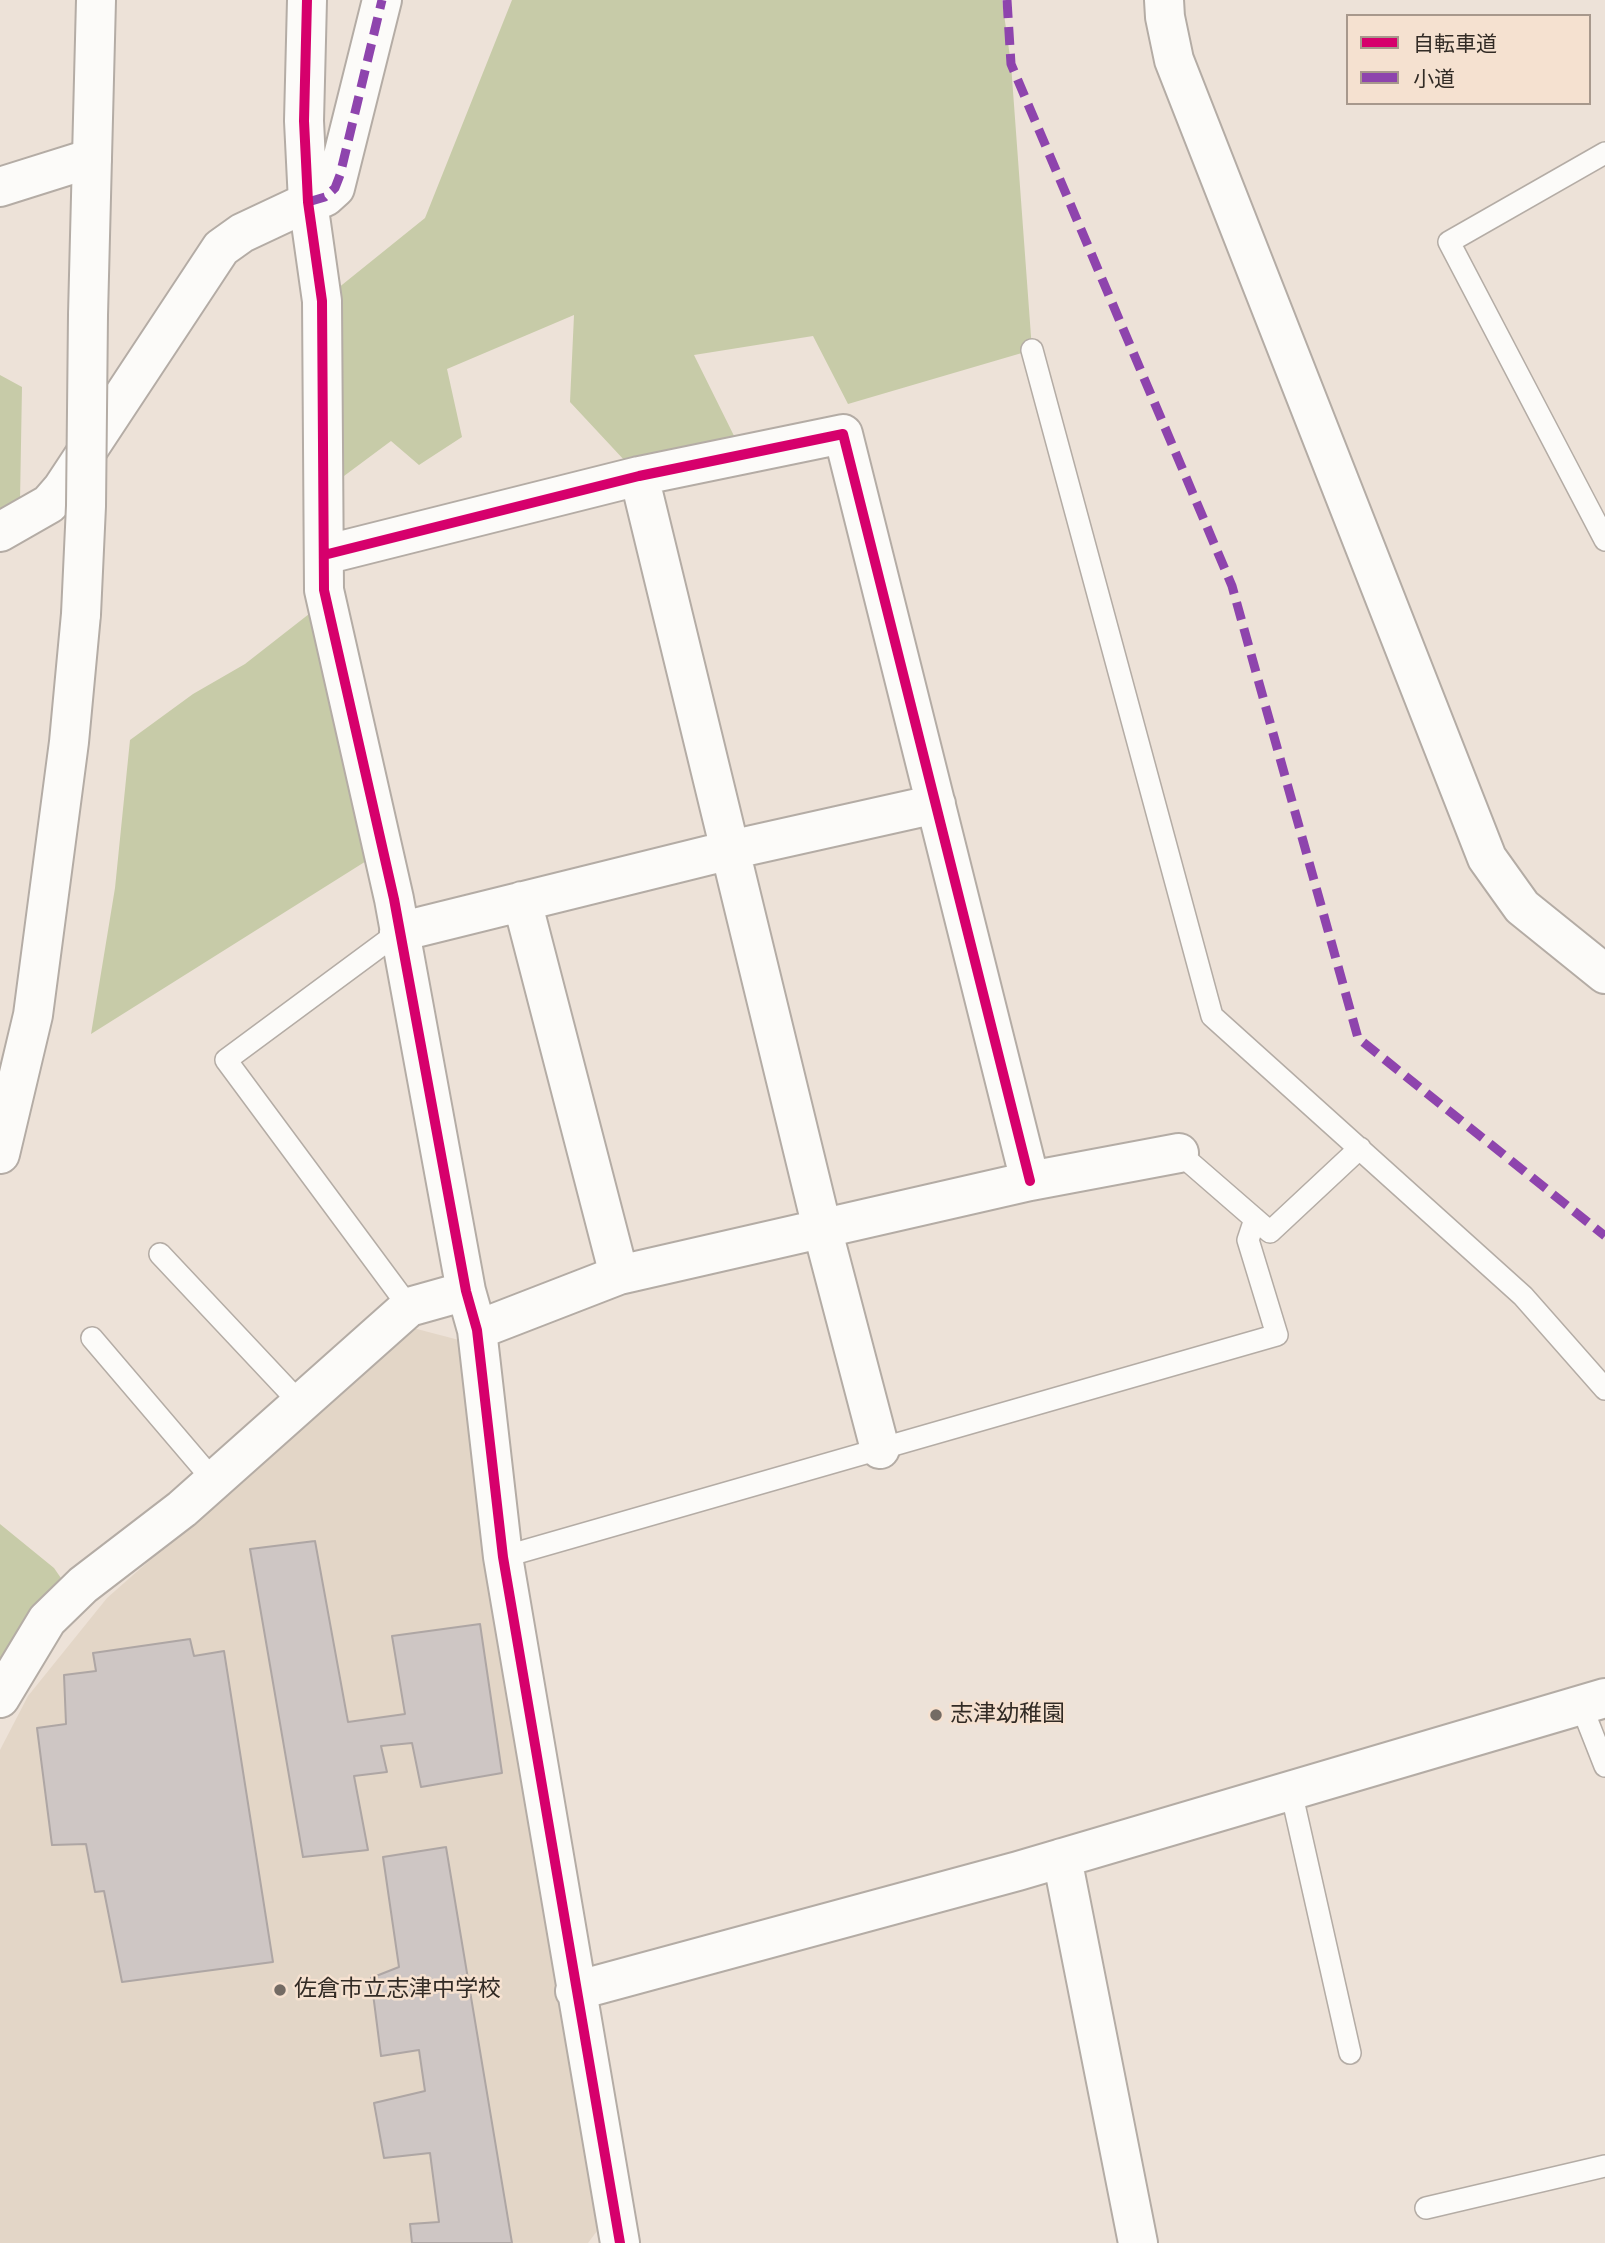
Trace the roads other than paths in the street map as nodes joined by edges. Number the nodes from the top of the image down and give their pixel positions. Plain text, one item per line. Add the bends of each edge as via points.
1 (96, 0) edge
2 (307, 0) edge
3 (382, 0) edge
4 (1164, 0) edge
5 (1605, 153) edge
6 (92, 158) junction
7 (0, 187) edge
8 (308, 202) junction
9 (1032, 351) dead end
10 (639, 476) junction
11 (0, 532) edge
12 (1605, 540) edge
13 (324, 555) junction
14 (936, 804) junction
15 (730, 850) junction
16 (522, 901) junction
17 (399, 932) junction
18 (1605, 974) edge
19 (1360, 1148) junction
20 (1179, 1153) joint
21 (0, 1154) edge
22 (1030, 1181) junction
23 (1255, 1219) junction
24 (822, 1228) junction
25 (160, 1254) dead end
26 (619, 1275) junction
27 (466, 1291) junction
28 (409, 1307) junction
29 (477, 1330) junction
30 (92, 1338) dead end
31 (1605, 1389) edge
32 (301, 1404) junction
33 (880, 1449) junction
34 (214, 1481) junction
35 (503, 1557) junction
36 (0, 1698) edge
37 (1593, 1701) edge
38 (1605, 1766) edge
39 (1291, 1791) junction
40 (1062, 1858) junction
41 (575, 1991) junction
42 (1350, 2053) dead end
43 (1605, 2166) edge
44 (1426, 2208) dead end
45 (620, 2243) edge
46 (1138, 2243) edge

1 - 6 street
2 - 8 street via 304,121
3 - 8 street via 340,175 325,197
4 - 18 street via 1174,60 1488,858 1522,907
5 - 12 lane via 1449,242
6 - 7 street
6 - 21 street, bridge via 81,614 33,1015
8 - 11 street via 221,248 62,489 48,504
8 - 13 street via 322,301
9 - 19 lane via 1212,1016
10 - 13 street
10 - 14 street via 843,433
10 - 15 street
13 - 17 street via 324,590
14 - 15 street
14 - 22 street
15 - 16 street
15 - 24 street
16 - 17 street
16 - 26 street
17 - 27 street
17 - 28 lane via 226,1060
19 - 23 lane via 1270,1232
19 - 31 lane via 1523,1296
20 - 22 street
20 - 23 lane
22 - 24 street
23 - 33 lane via 1248,1240 1277,1335
24 - 26 street
24 - 33 street
25 - 32 lane
26 - 29 street
27 - 28 street
27 - 29 street
28 - 32 street
29 - 35 street
30 - 34 lane
32 - 34 street
33 - 35 lane
34 - 36 street via 83,1585 47,1620
35 - 41 street
37 - 38 lane
37 - 39 street
39 - 40 street
39 - 42 lane
40 - 41 street
40 - 46 street
41 - 45 street
43 - 44 lane

